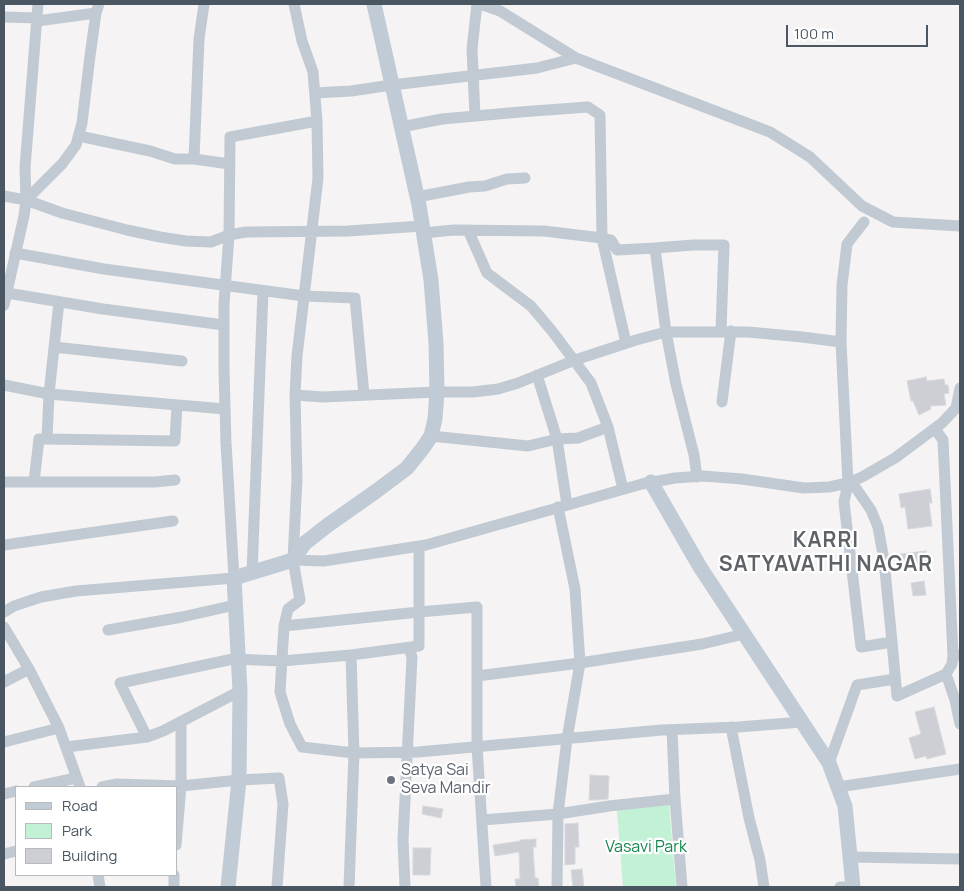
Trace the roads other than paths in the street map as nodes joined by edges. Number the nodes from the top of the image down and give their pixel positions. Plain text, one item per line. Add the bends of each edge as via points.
1 (38, 4) edge
2 (204, 4) edge
3 (294, 4) edge
4 (374, 4) edge
5 (476, 4) edge
6 (480, 4) edge
7 (97, 8) edge
8 (4, 17) edge
9 (37, 19) junction
10 (576, 58) junction
11 (473, 75) junction
12 (392, 85) junction
13 (315, 93) junction
14 (475, 116) junction
15 (317, 121) junction
16 (401, 127) junction
17 (79, 136) junction
18 (194, 159) junction
19 (230, 164) junction
20 (525, 178) dead end
21 (4, 196) edge
22 (417, 197) junction
23 (26, 200) junction
24 (864, 222) dead end
25 (960, 226) edge
26 (423, 229) junction
27 (468, 230) junction
28 (311, 231) junction
29 (229, 235) junction
30 (602, 238) junction
31 (655, 248) junction
32 (15, 253) junction
33 (226, 285) junction
34 (263, 291) junction
35 (304, 296) junction
36 (5, 300) edge
37 (59, 302) junction
38 (224, 324) junction
39 (726, 331) junction
40 (666, 332) junction
41 (841, 342) junction
42 (626, 343) junction
43 (54, 348) junction
44 (574, 360) junction
45 (182, 361) dead end
46 (537, 375) junction
47 (4, 385) edge
48 (960, 388) edge
49 (437, 392) junction
50 (49, 394) junction
51 (295, 395) junction
52 (364, 395) junction
53 (722, 402) dead end
54 (177, 405) junction
55 (225, 409) junction
56 (608, 427) junction
57 (935, 429) junction
58 (431, 436) junction
59 (47, 439) junction
60 (557, 439) junction
61 (697, 476) junction
62 (175, 480) dead end
63 (4, 482) edge
64 (34, 482) junction
65 (651, 482) junction
66 (849, 482) junction
67 (623, 489) junction
68 (562, 506) junction
69 (173, 521) dead end
70 (4, 545) edge
71 (419, 546) junction
72 (293, 560) junction
73 (252, 573) junction
74 (234, 578) junction
75 (235, 605) junction
76 (4, 612) edge
77 (419, 612) junction
78 (284, 626) junction
79 (4, 627) edge
80 (108, 630) dead end
81 (744, 634) junction
82 (892, 642) junction
83 (409, 648) junction
84 (351, 655) junction
85 (956, 656) edge
86 (238, 659) junction
87 (282, 661) junction
88 (580, 663) junction
89 (30, 669) junction
90 (946, 674) junction
91 (477, 676) junction
92 (896, 679) junction
93 (4, 682) edge
94 (240, 691) junction
95 (181, 722) junction
96 (802, 722) junction
97 (960, 724) edge
98 (60, 728) junction
99 (731, 728) junction
100 (672, 730) junction
101 (147, 737) junction
102 (567, 739) junction
103 (4, 742) edge
104 (477, 746) junction
105 (66, 747) junction
106 (408, 752) junction
107 (354, 753) junction
108 (830, 762) junction
109 (960, 769) edge
110 (239, 780) junction
111 (78, 782) edge
112 (43, 786) edge
113 (107, 786) edge
114 (181, 786) junction
115 (838, 787) junction
116 (675, 799) junction
117 (558, 814) junction
118 (482, 820) junction
119 (178, 821) edge
120 (850, 857) junction
121 (960, 859) edge
122 (228, 887) edge
123 (277, 887) edge
124 (349, 887) edge
125 (405, 887) edge
126 (486, 887) edge
127 (557, 887) edge
128 (682, 887) edge
129 (764, 887) edge
130 (849, 887) edge

1 - 9 street
2 - 18 street via 199,39
3 - 13 street via 313,72
4 - 12 main road
5 - 11 street
6 - 10 street via 500,11
7 - 9 street
7 - 17 street
8 - 9 street
9 - 23 street via 25,168
10 - 11 street via 538,68
10 - 25 street via 770,132 810,157 862,206 893,222
11 - 12 street
11 - 14 street
12 - 13 street
12 - 16 main road
13 - 15 street
14 - 16 street
14 - 30 street via 588,107 600,115
15 - 19 street via 230,137
15 - 28 street via 318,178
16 - 22 main road
17 - 18 street via 150,151 175,160
17 - 23 street via 62,164
18 - 19 street
19 - 29 street
20 - 22 street
21 - 23 street
22 - 26 main road
23 - 29 street via 62,213 160,237 210,242
23 - 32 street
24 - 41 street via 847,244
26 - 27 street
26 - 28 street
26 - 49 main road via 431,280
27 - 30 street via 544,231
27 - 44 street via 487,273 530,306
28 - 29 street
28 - 35 street
29 - 33 street
30 - 31 street via 611,240 617,250
30 - 42 street
31 - 39 street via 724,245
31 - 40 street
32 - 33 street
32 - 36 street
33 - 34 street
33 - 38 street
34 - 35 street
34 - 73 street
35 - 51 street
35 - 52 street via 355,298
36 - 37 street
37 - 38 street
37 - 43 street
38 - 55 street
39 - 40 street
39 - 41 street
39 - 53 street
40 - 42 street
40 - 61 street
41 - 66 street
42 - 44 street
43 - 45 street
43 - 50 street
44 - 46 street
44 - 56 street via 591,383
46 - 49 street via 498,389
46 - 60 street
47 - 50 street
48 - 57 street via 956,408
49 - 52 street
49 - 58 main road
50 - 54 street
50 - 59 street
51 - 52 street
51 - 72 street via 297,479
54 - 55 street
54 - 59 street via 175,441
55 - 74 street
56 - 60 street via 578,438
56 - 67 street
57 - 66 street via 895,458
57 - 85 street via 943,440
58 - 60 street via 528,446
58 - 72 main road via 407,468 305,543
59 - 64 street via 39,439
60 - 68 street
61 - 65 street
61 - 66 street via 804,488
62 - 64 street
63 - 64 street
65 - 67 street
65 - 81 main road via 700,567
66 - 82 street via 871,510 878,527
66 - 82 street via 844,502 861,647
67 - 68 street
68 - 71 street
68 - 88 street via 575,589
69 - 70 street
71 - 72 street via 324,561
71 - 77 street
72 - 73 main road
72 - 78 street via 300,600 288,609
73 - 74 main road
74 - 75 main road
74 - 76 street via 76,591 41,597
75 - 80 street
75 - 86 main road
77 - 78 street
77 - 83 street via 419,646
77 - 91 street via 477,607
78 - 87 street
79 - 89 street
81 - 88 street via 702,644
81 - 96 main road
82 - 92 street
83 - 84 street
83 - 106 street via 412,657
84 - 87 street
84 - 107 street
85 - 90 street
86 - 87 street
86 - 94 main road
86 - 101 street via 120,683
87 - 107 street via 280,692 290,724 302,747
88 - 91 street
88 - 102 street
89 - 93 street
89 - 98 street
90 - 92 street via 897,696
90 - 97 street
91 - 104 street
92 - 108 street via 857,685
94 - 95 street
94 - 110 main road
95 - 101 street
95 - 114 street
96 - 99 street
96 - 108 main road
98 - 103 street
98 - 105 street
99 - 100 street
99 - 129 street
100 - 102 street
100 - 116 street
101 - 105 street
102 - 104 street
102 - 117 street
104 - 106 street
104 - 118 street
105 - 111 street
106 - 107 street
106 - 125 street via 403,840
107 - 124 street
108 - 115 main road
109 - 115 street
110 - 114 street
110 - 122 main road
110 - 123 street via 279,778 283,804
111 - 112 street
113 - 114 street
114 - 119 street
115 - 120 main road via 845,806
116 - 117 street
116 - 128 street
117 - 118 street
117 - 127 street
118 - 126 street
120 - 121 street
120 - 130 main road

